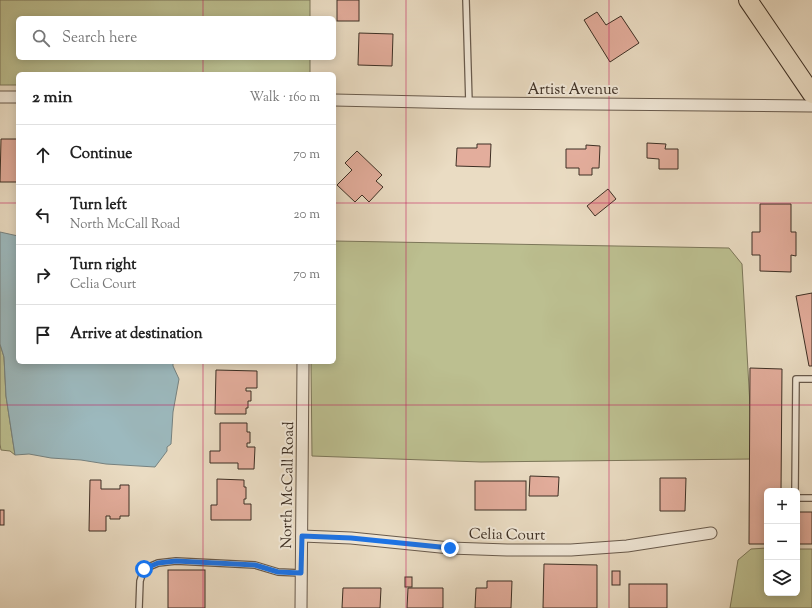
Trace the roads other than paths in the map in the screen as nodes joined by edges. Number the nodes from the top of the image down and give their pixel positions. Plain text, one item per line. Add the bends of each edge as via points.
1 (466, 0) edge
2 (748, 0) edge
3 (812, 94) edge
4 (0, 97) edge
5 (16, 97) edge
6 (336, 100) edge
7 (469, 103) junction
8 (812, 106) edge
9 (303, 364) edge
10 (812, 379) edge
11 (795, 488) edge
12 (800, 498) edge
13 (812, 498) edge
14 (711, 534) dead end
15 (302, 536) junction
16 (301, 573) junction
17 (139, 608) edge
18 (301, 608) edge

1 - 7 lane
2 - 3 main road
4 - 5 street
6 - 7 street, Artist Avenue
7 - 8 street, Artist Avenue
9 - 15 street, North McCall Road
10 - 11 lane via 796,378
12 - 13 lane
14 - 15 street, Celia Court via 627,546 571,550 450,548
15 - 16 street, North McCall Road
16 - 17 lane via 278,572 255,565 176,561 158,563 144,569 140,581
16 - 18 street, North McCall Road

